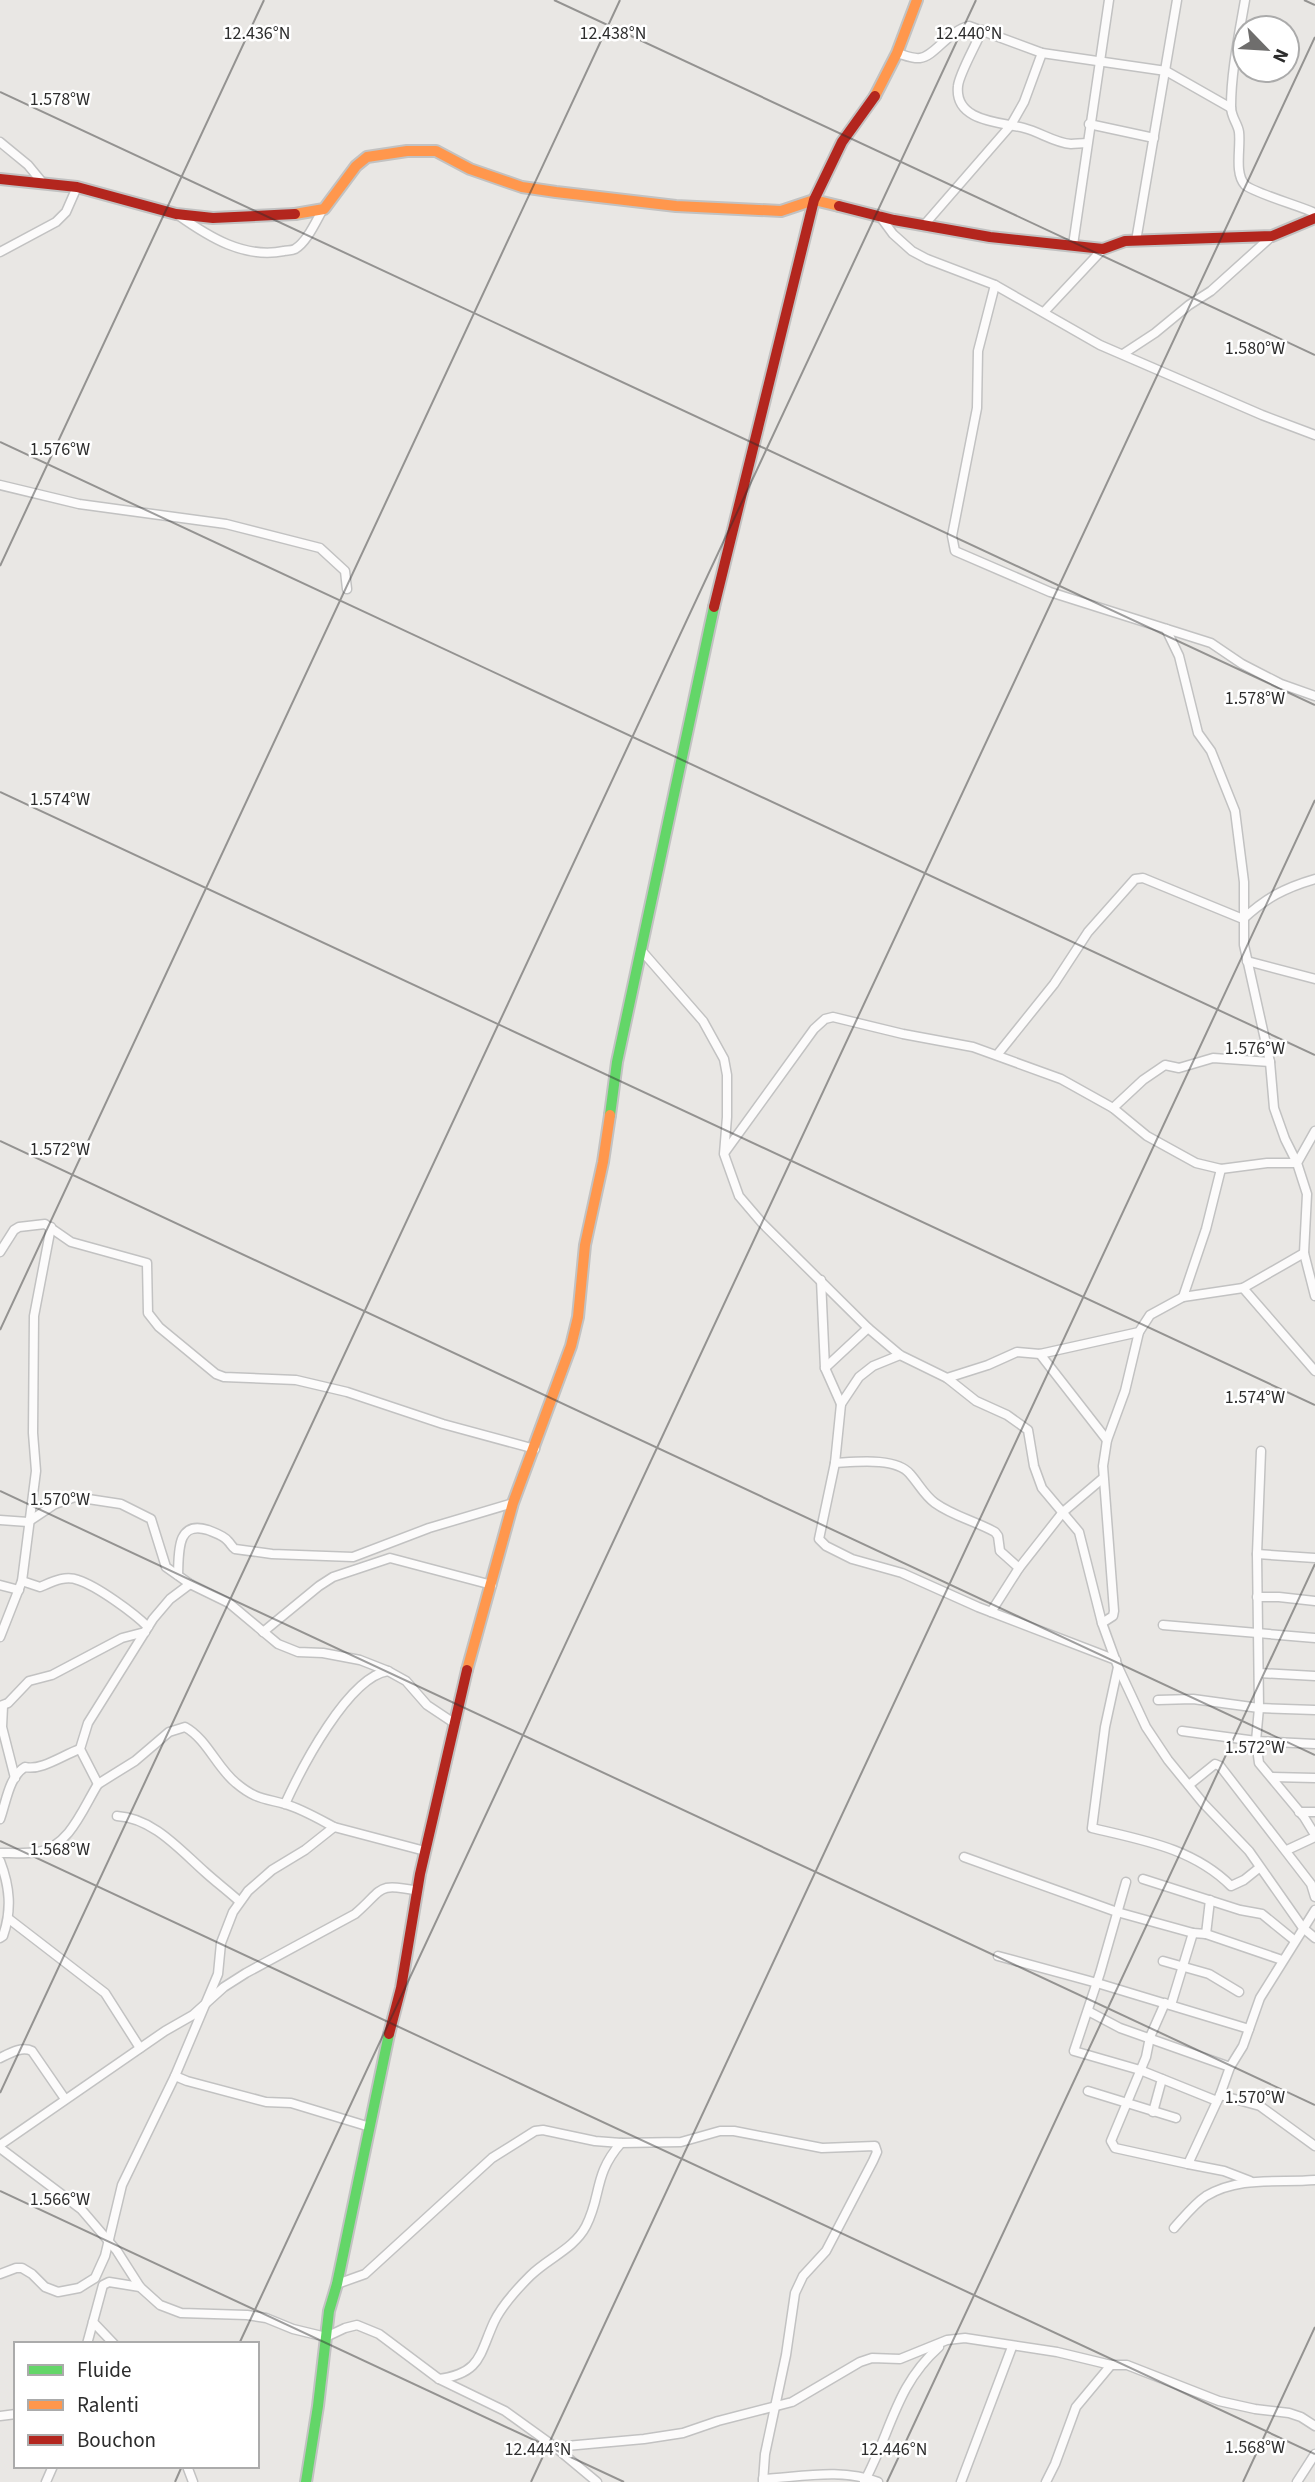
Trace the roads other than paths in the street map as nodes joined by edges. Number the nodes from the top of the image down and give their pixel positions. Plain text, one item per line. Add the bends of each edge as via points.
1 (917, 0) edge
2 (1109, 0) edge
3 (1177, 0) edge
4 (1245, 0) edge
5 (982, 30) junction
6 (897, 53) junction
7 (1042, 53) junction
8 (1098, 61) junction
9 (1166, 71) junction
10 (1231, 108) junction
11 (1090, 124) junction
12 (1011, 125) junction
13 (1154, 138) junction
14 (0, 142) edge
15 (1087, 143) junction
16 (0, 179) edge
17 (42, 182) junction
18 (76, 187) junction
19 (814, 200) junction
20 (324, 209) junction
21 (176, 214) junction
22 (879, 215) junction
23 (1315, 216) edge
24 (925, 224) junction
25 (1272, 236) junction
26 (1136, 241) junction
27 (1073, 246) junction
28 (1103, 249) junction
29 (0, 252) edge
30 (995, 285) junction
31 (1044, 312) junction
32 (1123, 354) junction
33 (1315, 435) edge
34 (0, 485) edge
35 (347, 589) dead end
36 (1166, 629) junction
37 (1315, 696) edge
38 (1315, 879) edge
39 (1243, 919) junction
40 (641, 950) junction
41 (1247, 961) junction
42 (1315, 979) edge
43 (997, 1055) junction
44 (1270, 1062) junction
45 (1113, 1108) junction
46 (1315, 1131) edge
47 (724, 1154) junction
48 (1297, 1163) junction
49 (1221, 1169) junction
50 (1311, 1193) edge
51 (51, 1227) junction
52 (0, 1252) edge
53 (1304, 1253) junction
54 (821, 1280) junction
55 (1243, 1288) junction
56 (1315, 1296) edge
57 (1183, 1297) junction
58 (868, 1328) junction
59 (1139, 1332) junction
60 (900, 1354) junction
61 (1040, 1354) junction
62 (825, 1368) junction
63 (1315, 1371) edge
64 (947, 1378) junction
65 (841, 1404) junction
66 (1107, 1440) junction
67 (535, 1449) junction
68 (1261, 1451) dead end
69 (835, 1464) junction
70 (1102, 1479) junction
71 (513, 1503) junction
72 (1063, 1512) junction
73 (0, 1520) edge
74 (28, 1522) junction
75 (1257, 1554) junction
76 (1315, 1558) edge
77 (1018, 1568) junction
78 (178, 1575) junction
79 (190, 1584) junction
80 (0, 1585) edge
81 (20, 1585) junction
82 (492, 1585) junction
83 (1257, 1597) junction
84 (1315, 1601) edge
85 (991, 1612) junction
86 (1102, 1623) junction
87 (1163, 1625) dead end
88 (147, 1630) junction
89 (263, 1632) junction
90 (1258, 1634) junction
91 (0, 1637) edge
92 (1315, 1638) edge
93 (1117, 1663) junction
94 (388, 1671) junction
95 (1259, 1673) junction
96 (1315, 1676) edge
97 (1158, 1700) dead end
98 (2, 1706) edge
99 (1259, 1708) junction
100 (1315, 1710) edge
101 (454, 1723) junction
102 (1182, 1731) dead end
103 (1256, 1741) junction
104 (1315, 1744) edge
105 (80, 1749) junction
106 (15, 1777) junction
107 (1272, 1777) junction
108 (1315, 1778) edge
109 (99, 1784) junction
110 (1189, 1785) junction
111 (285, 1804) junction
112 (1300, 1812) junction
113 (1315, 1812) edge
114 (117, 1816) dead end
115 (0, 1819) edge
116 (334, 1827) junction
117 (1315, 1836) edge
118 (1287, 1850) junction
119 (425, 1851) junction
120 (0, 1853) edge
121 (964, 1857) dead end
122 (0, 1861) edge
123 (1259, 1868) junction
124 (1143, 1879) dead end
125 (1126, 1882) dead end
126 (418, 1891) junction
127 (1315, 1897) edge
128 (1210, 1900) junction
129 (239, 1901) junction
130 (1315, 1910) edge
131 (1117, 1912) junction
132 (9, 1919) junction
133 (1303, 1928) junction
134 (1193, 1933) junction
135 (1206, 1934) junction
136 (0, 1938) edge
137 (1315, 1938) edge
138 (1294, 1940) junction
139 (998, 1955) dead end
140 (1282, 1960) junction
141 (1163, 1961) dead end
142 (1183, 1967) junction
143 (1097, 1983) junction
144 (1239, 1992) dead end
145 (207, 2001) junction
146 (1168, 2004) junction
147 (1088, 2011) junction
148 (1249, 2029) junction
149 (1150, 2037) junction
150 (140, 2048) junction
151 (0, 2057) edge
152 (1230, 2067) junction
153 (1140, 2070) junction
154 (175, 2076) junction
155 (1162, 2079) junction
156 (1088, 2091) dead end
157 (1218, 2098) junction
158 (65, 2099) junction
159 (1125, 2104) junction
160 (1153, 2112) junction
161 (1176, 2118) dead end
162 (370, 2127) junction
163 (621, 2143) junction
164 (0, 2146) edge
165 (1315, 2146) edge
166 (1188, 2164) junction
167 (1315, 2180) edge
168 (1250, 2181) junction
169 (1174, 2228) dead end
170 (109, 2241) junction
171 (0, 2274) edge
172 (337, 2284) junction
173 (140, 2287) junction
174 (93, 2322) junction
175 (326, 2337) junction
176 (947, 2340) junction
177 (88, 2342) edge
178 (112, 2342) edge
179 (1012, 2347) junction
180 (1111, 2365) junction
181 (439, 2379) junction
182 (774, 2408) junction
183 (1315, 2426) edge
184 (555, 2447) junction
185 (1315, 2454) edge
186 (763, 2480) edge
187 (865, 2480) edge
188 (306, 2482) edge
189 (597, 2482) edge
190 (878, 2482) edge
191 (961, 2482) edge
192 (1046, 2482) edge
193 (1297, 2482) edge

1 - 6 street
2 - 8 street
3 - 9 street
4 - 10 street
5 - 6 street via 960,28 926,57
5 - 7 street
5 - 12 street via 958,86 961,102 969,113
6 - 19 street via 877,93 842,142
7 - 8 street
7 - 12 street
8 - 9 street
8 - 11 street
9 - 10 street
9 - 13 street
10 - 23 street via 1239,129 1244,183
11 - 13 street
11 - 15 street
12 - 15 street via 1072,145
12 - 24 street
13 - 26 street
14 - 17 street
15 - 27 street
16 - 17 street
17 - 18 street
18 - 21 street
18 - 29 street via 56,222
19 - 20 street via 781,211 676,206 556,192 522,187 436,151 407,150 367,158
19 - 22 street
19 - 40 street via 716,598
20 - 21 street via 213,218
20 - 21 street via 295,249 265,253 207,235
22 - 24 street
22 - 30 street via 912,251
23 - 25 street
24 - 27 street
25 - 26 street
25 - 32 street via 1221,283
26 - 28 street
27 - 28 street
28 - 31 street
30 - 31 street
30 - 36 street via 978,351 977,408 953,547 1023,582
31 - 32 street
32 - 33 street
34 - 35 street via 79,504 216,522 320,548 345,571
36 - 37 street via 1211,643 1281,684
36 - 39 street via 1180,656 1198,733 1211,751 1232,803 1242,857
38 - 39 street via 1264,900
39 - 41 street
39 - 43 street via 1143,878 1135,879 1088,932 1055,985
40 - 47 street via 703,1021 724,1059
40 - 67 street via 585,1245 578,1317
41 - 42 street
41 - 44 street
43 - 45 street via 1061,1079
43 - 47 street via 829,1018 814,1029
44 - 45 street via 1213,1058 1179,1068 1165,1065
44 - 48 street via 1274,1108
45 - 49 street via 1170,1150
46 - 48 street
47 - 54 street via 739,1196
48 - 49 street
48 - 50 street
49 - 57 street
50 - 53 street
51 - 52 street via 19,1227
51 - 67 street via 71,1242 147,1263 148,1313 216,1374 296,1380
51 - 74 street via 34,1316 36,1471
53 - 55 street
53 - 56 street
54 - 58 street
54 - 62 street
55 - 57 street
55 - 63 street
57 - 59 street via 1150,1315
58 - 60 street
58 - 62 street
59 - 61 street
59 - 66 street
60 - 64 street
60 - 65 street via 859,1377
61 - 64 street via 1017,1352
61 - 66 street
62 - 65 street
64 - 72 street via 976,1401 1025,1427 1042,1488
65 - 69 street
66 - 70 street
67 - 71 street
68 - 75 street
69 - 77 street via 873,1461 908,1471 934,1502 995,1532 1000,1550
69 - 85 street via 819,1539 826,1546
70 - 72 street
70 - 86 street via 1114,1611
71 - 78 street via 352,1556 235,1549 218,1534 197,1527 183,1535
71 - 82 street
72 - 77 street
72 - 86 street via 1079,1532
73 - 74 street
74 - 78 street via 75,1497 121,1504 150,1519 166,1567
74 - 81 street
75 - 76 street
75 - 83 street
77 - 85 street
78 - 79 street
79 - 88 street via 170,1599
79 - 89 street via 229,1603
80 - 81 street
81 - 88 street via 40,1587 61,1579 79,1580 136,1615
81 - 91 street
82 - 89 street via 390,1558 332,1577
82 - 101 street
83 - 84 street
83 - 90 street
85 - 93 street
86 - 93 street
87 - 90 street
88 - 98 street via 29,1681
88 - 105 street via 88,1723
89 - 94 street via 288,1649 360,1660
90 - 92 street
90 - 95 street
93 - 110 street via 1146,1727
93 - 123 street via 1092,1828 1171,1847 1195,1857 1231,1885
94 - 101 street via 407,1681 427,1705
94 - 111 street via 368,1679 341,1710 313,1750
95 - 96 street
95 - 99 street
97 - 99 street via 1193,1699
98 - 106 street via 2,1727
99 - 100 street
99 - 103 street
101 - 119 street
102 - 103 street
103 - 104 street
103 - 107 street via 1259,1763
105 - 106 street via 41,1767 25,1767
105 - 109 street
106 - 115 street
107 - 108 street
107 - 112 street
109 - 111 street via 169,1732 185,1727 242,1788 265,1801
109 - 120 street via 80,1817 54,1845 40,1852
110 - 118 street via 1220,1766
110 - 123 street
111 - 116 street
112 - 113 street
112 - 117 street
114 - 129 street via 146,1825 170,1840
116 - 119 street
116 - 129 street via 272,1870
117 - 118 street
118 - 127 street
119 - 126 street
121 - 131 street
122 - 132 street via 10,1898
123 - 133 street
124 - 128 street
125 - 131 street
126 - 145 street via 391,1885 385,1888 355,1914 246,1973
126 - 162 street
128 - 135 street
128 - 138 street via 1262,1914
129 - 145 street via 224,1933 220,1968
130 - 133 street
131 - 134 street
131 - 143 street
132 - 136 street
132 - 150 street via 105,1993
133 - 137 street
133 - 138 street
134 - 135 street
134 - 142 street
135 - 140 street
138 - 140 street
139 - 143 street
140 - 148 street
141 - 142 street
142 - 144 street via 1209,1974
142 - 146 street
143 - 146 street
143 - 147 street
145 - 150 street via 187,2020
145 - 154 street
146 - 148 street
146 - 149 street
147 - 149 street
147 - 153 street via 1073,2051
148 - 152 street
149 - 152 street
149 - 153 street
150 - 158 street
151 - 158 street via 32,2051
152 - 157 street
153 - 155 street
153 - 159 street
154 - 162 street
154 - 170 street via 122,2185
155 - 157 street
155 - 160 street
156 - 159 street
157 - 165 street via 1260,2106
157 - 166 street
158 - 164 street
159 - 160 street
159 - 166 street via 1112,2146
160 - 161 street
162 - 172 street
163 - 172 street via 543,2130 529,2133 492,2158 365,2274
163 - 181 street via 602,2171 579,2237 516,2292 470,2368
163 - 182 street via 681,2142 734,2131 803,2146 877,2148 826,2251 799,2285
164 - 170 street via 72,2201
166 - 168 street
167 - 168 street
168 - 169 street via 1208,2194
170 - 171 street via 95,2278 68,2292 51,2290 22,2268
170 - 173 street
172 - 175 street
173 - 174 street via 106,2283
173 - 175 street via 170,2310 266,2318
174 - 177 street
174 - 178 street
175 - 181 street via 357,2325 379,2334
175 - 188 street
176 - 179 street via 965,2338
176 - 182 street via 900,2359 860,2362 809,2394
176 - 187 street via 900,2397
179 - 180 street
179 - 191 street
180 - 183 street via 1127,2365 1219,2401 1301,2417
180 - 192 street via 1076,2407
181 - 184 street via 505,2410
182 - 184 street via 684,2433
182 - 186 street
184 - 189 street
185 - 193 street
186 - 187 street via 841,2474
187 - 190 street

